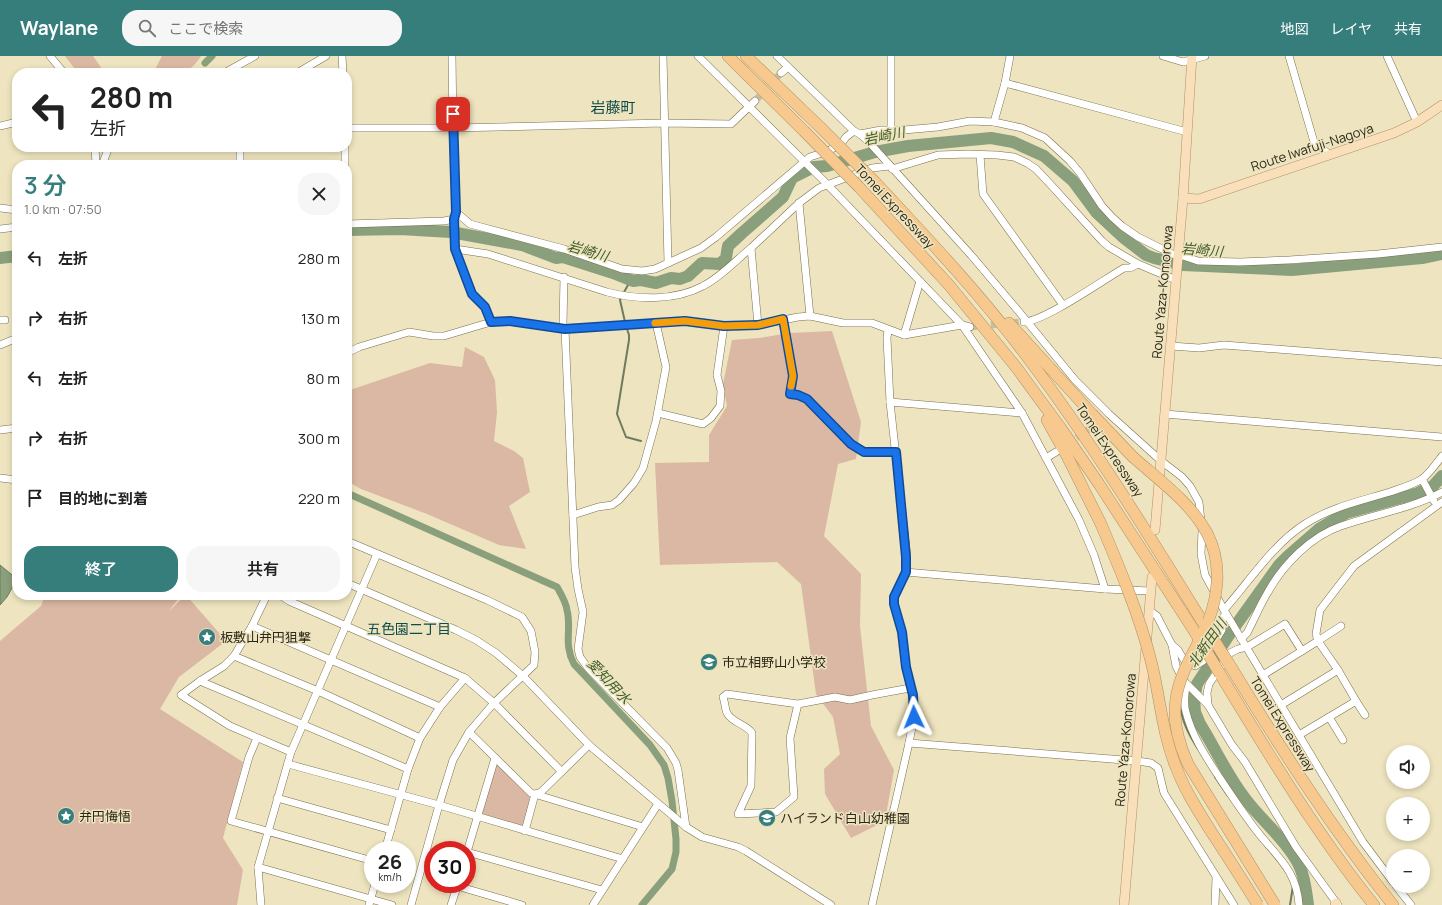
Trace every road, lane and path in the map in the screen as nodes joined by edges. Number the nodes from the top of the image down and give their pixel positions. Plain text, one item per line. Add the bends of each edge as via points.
1 (50, 56) edge
2 (255, 56) edge
3 (326, 56) edge
4 (342, 56) edge
5 (452, 56) edge
6 (663, 56) edge
7 (698, 56) edge
8 (728, 56) edge
9 (746, 56) edge
10 (777, 56) edge
11 (891, 56) edge
12 (1010, 56) edge
13 (1163, 56) edge
14 (1204, 56) edge
15 (1289, 56) edge
16 (1387, 56) edge
17 (1192, 58) edge
18 (788, 67) junction
19 (60, 68) edge
20 (233, 68) edge
21 (306, 68) edge
22 (343, 68) edge
23 (781, 73) tunnel mouth
24 (1005, 83) junction
25 (755, 101) tunnel mouth
26 (1442, 105) edge
27 (748, 106) junction
28 (994, 122) junction
29 (1417, 122) junction
30 (12, 123) edge
31 (664, 123) junction
32 (0, 126) edge
33 (352, 128) edge
34 (453, 128) junction
35 (891, 129) junction
36 (857, 132) junction
37 (1187, 132) junction
38 (980, 155) junction
39 (1330, 155) junction
40 (807, 164) junction
41 (889, 165) junction
42 (825, 182) junction
43 (1183, 198) junction
44 (799, 203) junction
45 (897, 205) junction
46 (0, 208) edge
47 (12, 209) edge
48 (456, 212) junction
49 (454, 221) junction
50 (352, 224) edge
51 (12, 227) edge
52 (0, 229) edge
53 (1442, 247) edge
54 (751, 248) junction
55 (455, 249) junction
56 (1178, 256) junction
57 (668, 263) junction
58 (1138, 264) junction
59 (564, 277) junction
60 (1176, 277) junction
61 (920, 281) junction
62 (1063, 305) junction
63 (810, 316) junction
64 (783, 319) junction
65 (491, 322) junction
66 (1025, 322) junction
67 (656, 323) junction
68 (758, 325) junction
69 (962, 325) junction
70 (724, 326) junction
71 (970, 327) tunnel mouth
72 (565, 329) junction
73 (888, 330) junction
74 (904, 335) junction
75 (12, 340) edge
76 (0, 345) edge
77 (1171, 346) junction
78 (352, 350) edge
79 (1442, 362) edge
80 (1016, 367) junction
81 (890, 402) junction
82 (658, 413) junction
83 (1022, 413) junction
84 (1109, 414) junction
85 (1166, 414) junction
86 (1102, 420) tunnel mouth
87 (12, 429) edge
88 (0, 430) edge
89 (1442, 437) edge
90 (896, 452) junction
91 (1056, 452) dead end
92 (1442, 456) edge
93 (1046, 458) junction
94 (1160, 460) junction
95 (0, 478) edge
96 (12, 479) edge
97 (1423, 480) junction
98 (1442, 492) edge
99 (1432, 496) junction
100 (1440, 504) edge
101 (573, 515) junction
102 (1154, 530) dead end
103 (352, 543) edge
104 (377, 554) junction
105 (906, 572) junction
106 (1152, 577) dead end
107 (352, 585) edge
108 (1105, 589) junction
109 (362, 590) junction
110 (1150, 591) junction
111 (265, 600) edge
112 (289, 600) edge
113 (1149, 610) junction
114 (1225, 612) junction
115 (252, 626) junction
116 (346, 626) junction
117 (1341, 626) dead end
118 (1241, 638) junction
119 (1318, 641) junction
120 (1172, 645) junction
121 (1246, 648) junction
122 (1302, 651) junction
123 (234, 656) junction
124 (332, 660) junction
125 (1338, 670) junction
126 (1263, 675) junction
127 (523, 676) junction
128 (465, 678) junction
129 (200, 680) junction
130 (1186, 685) junction
131 (910, 688) junction
132 (318, 691) junction
133 (1356, 701) junction
134 (494, 703) junction
135 (798, 704) junction
136 (1208, 705) junction
137 (1281, 705) junction
138 (440, 707) junction
139 (1365, 715) dead end
140 (1329, 717) junction
141 (303, 725) junction
142 (469, 732) junction
143 (1299, 735) junction
144 (258, 738) junction
145 (420, 738) junction
146 (1343, 740) dead end
147 (909, 743) junction
148 (588, 745) junction
149 (292, 752) junction
150 (495, 758) junction
151 (1137, 761) junction
152 (288, 764) junction
153 (408, 770) junction
154 (561, 771) junction
155 (535, 794) junction
156 (402, 795) junction
157 (277, 798) junction
158 (658, 804) junction
159 (439, 805) junction
160 (478, 817) junction
161 (685, 826) junction
162 (643, 828) junction
163 (391, 830) junction
164 (525, 831) junction
165 (268, 832) junction
166 (388, 841) edge
167 (470, 841) edge
168 (476, 855) edge
169 (364, 859) edge
170 (623, 859) junction
171 (258, 868) junction
172 (1386, 873) edge
173 (1216, 878) junction
174 (602, 890) junction
175 (476, 891) edge
176 (455, 893) edge
177 (1401, 893) edge
178 (370, 902) edge
179 (1336, 904) edge
180 (261, 905) edge
181 (392, 905) edge
182 (411, 905) edge
183 (452, 905) edge
184 (522, 905) edge
185 (593, 905) edge
186 (831, 905) edge
187 (872, 905) edge
188 (1124, 905) edge
189 (1215, 905) edge
190 (1234, 905) edge
191 (1258, 905) edge
192 (1275, 905) edge
193 (1299, 905) edge
194 (1374, 905) edge
195 (1393, 905) edge
196 (1410, 905) edge

1 - 19 street
2 - 20 street
3 - 21 street
4 - 22 street
5 - 34 street
6 - 31 street
7 - 27 street
8 - 80 highway, Tomei Expressway, bridge via 859,187 949,285
9 - 45 highway, Tomei Expressway, bridge
10 - 18 street
11 - 35 street
12 - 24 street
13 - 17 street via 1183,62
14 - 17 street
15 - 39 street via 1314,142
16 - 29 street
17 - 37 main road, Route Yaza-Komorowa
18 - 23 street
18 - 36 street
24 - 28 street
24 - 37 street
25 - 27 street
26 - 29 main road, Route Iwafuji-Nagoya
27 - 31 street via 731,124
27 - 40 street
28 - 35 street via 970,121 917,129
28 - 56 street via 1022,128 1045,138 1075,167 1088,182 1102,206 1122,226 1162,250
29 - 39 main road, Route Iwafuji-Nagoya via 1394,133
30 - 32 street
31 - 34 street
31 - 57 street
33 - 34 street
34 - 48 street
35 - 36 street
36 - 40 street via 828,151 810,157
36 - 41 street
37 - 43 main road, Route Yaza-Komorowa
38 - 41 street via 938,155
38 - 58 street via 1014,157 1036,169 1102,241
38 - 62 street via 983,194
39 - 43 main road, Route Iwafuji-Nagoya via 1199,199
40 - 42 street
40 - 57 street via 701,248
41 - 42 street
41 - 66 street via 971,255
42 - 44 street
42 - 61 street
43 - 56 main road, Route Yaza-Komorowa
44 - 54 street
44 - 63 street
45 - 192 highway, bridge via 1133,457 1193,514 1206,532 1216,556 1218,571 1215,599 1208,622 1178,687 1176,724 1188,764
45 - 195 highway, Tomei Expressway, bridge via 971,288 1036,369 1106,468 1312,794
46 - 47 street
48 - 49 street
48 - 57 street via 470,224 564,249 622,269 642,271
49 - 50 street
49 - 55 street
51 - 52 street
53 - 56 street via 1378,254 1247,262 1198,261
54 - 59 street via 704,286 665,297 625,297
54 - 68 street
55 - 59 street via 488,254
55 - 65 street via 472,294 485,307
56 - 60 main road, Route Yaza-Komorowa
58 - 60 street
58 - 62 street via 1124,268
59 - 72 street
60 - 77 main road, Route Yaza-Komorowa
61 - 69 street
61 - 74 street
62 - 66 street
63 - 64 street
63 - 73 street via 843,323 872,323
64 - 68 street
64 - 90 street via 793,376 790,394 807,399 851,444 864,452
65 - 72 street via 510,321
65 - 78 street via 444,336 409,332
66 - 84 street via 1075,380
67 - 70 street via 685,321
67 - 72 street
67 - 82 street via 666,367
68 - 70 street
69 - 71 street
69 - 74 street
69 - 83 street
70 - 82 street via 717,376 721,391 720,406 716,412 703,424
72 - 101 street
73 - 74 street
73 - 81 street
75 - 76 street
77 - 79 street via 1199,348 1224,345
77 - 85 main road, Route Yaza-Komorowa
80 - 191 highway, bridge via 1067,456 1101,524 1122,574 1144,636 1156,681 1166,736 1178,772 1191,800
80 - 194 highway, Tomei Expressway, bridge via 1060,427 1193,629 1294,794
81 - 83 street
81 - 90 street
82 - 101 street via 643,468 634,482 619,500 612,504
83 - 93 street
84 - 86 street
84 - 94 street
85 - 89 street
85 - 94 main road, Route Yaza-Komorowa
87 - 88 street
90 - 105 street
91 - 93 street
92 - 97 street
93 - 108 street via 1079,520
94 - 102 main road, Route Yaza-Komorowa
94 - 114 street via 1182,477 1197,496 1205,575
95 - 96 street
97 - 99 street
97 - 114 street via 1339,507 1305,523 1281,543
98 - 99 street
99 - 100 street
99 - 118 street via 1405,507 1340,526 1325,532 1307,545 1273,584 1247,633
100 - 119 street via 1354,566 1320,610 1316,634
101 - 161 street via 575,567 583,612 578,649 580,657 667,748 678,770
103 - 104 street
104 - 109 street
104 - 127 street via 522,617 531,631 535,659 534,665
105 - 108 street
105 - 131 street via 894,597 894,604 902,632
106 - 110 main road, Route Yaza-Komorowa
107 - 109 street
108 - 110 street
109 - 116 street
109 - 127 street via 476,640
110 - 113 main road, Route Yaza-Komorowa
111 - 115 street
112 - 116 street
113 - 120 street via 1157,616
113 - 151 main road, Route Yaza-Komorowa
114 - 118 street
114 - 120 street via 1222,630 1203,661 1195,666 1184,660
115 - 123 street
115 - 124 street
116 - 124 street
116 - 128 street
117 - 119 street
118 - 121 street
119 - 122 street
119 - 125 street
120 - 130 street via 1176,666
121 - 122 street via 1285,624
121 - 126 street
121 - 136 street via 1230,653 1209,684
122 - 126 street
123 - 129 street via 224,666
123 - 132 street
124 - 132 street
124 - 138 street
125 - 133 street
125 - 137 street
126 - 137 street
127 - 134 street
127 - 148 street
128 - 134 street
128 - 138 street
129 - 141 street
129 - 144 street via 182,695 230,726
130 - 136 street
130 - 193 street via 1185,712 1199,746 1256,831 1292,874
131 - 135 street via 850,700 835,697
131 - 147 street via 914,707
132 - 141 street
132 - 145 street
133 - 139 street
133 - 140 street
134 - 142 street
134 - 154 street
135 - 135 street via 727,694 724,697 730,718 750,729 752,733 751,786 738,814 776,812 794,797 790,738
136 - 179 street via 1296,847
137 - 143 street
138 - 145 street
140 - 143 street
140 - 146 street
141 - 149 street
141 - 153 street
142 - 150 street
142 - 159 street via 454,760
143 - 172 street via 1362,842
144 - 149 street
144 - 165 street via 249,757 231,821
145 - 153 street
147 - 151 street
147 - 187 street
148 - 154 street
148 - 158 street
149 - 152 street
150 - 155 street
150 - 160 street
151 - 173 street via 1151,763 1158,768 1164,793
151 - 188 main road, Route Yaza-Komorowa
152 - 156 street
152 - 157 street
153 - 156 street
154 - 155 street via 541,792
155 - 162 street
155 - 164 street
156 - 159 street
156 - 163 street
157 - 163 street
157 - 165 street
158 - 161 street
158 - 162 street
159 - 160 street
159 - 182 street
160 - 164 street
160 - 167 street
161 - 186 street via 702,837 746,851
162 - 170 street
163 - 166 street
164 - 170 street
165 - 169 street
165 - 171 street
168 - 174 street
170 - 174 street
171 - 178 street
171 - 180 street
173 - 189 street
173 - 190 street
174 - 185 street
175 - 184 street
176 - 183 street
177 - 196 street
178 - 181 street

